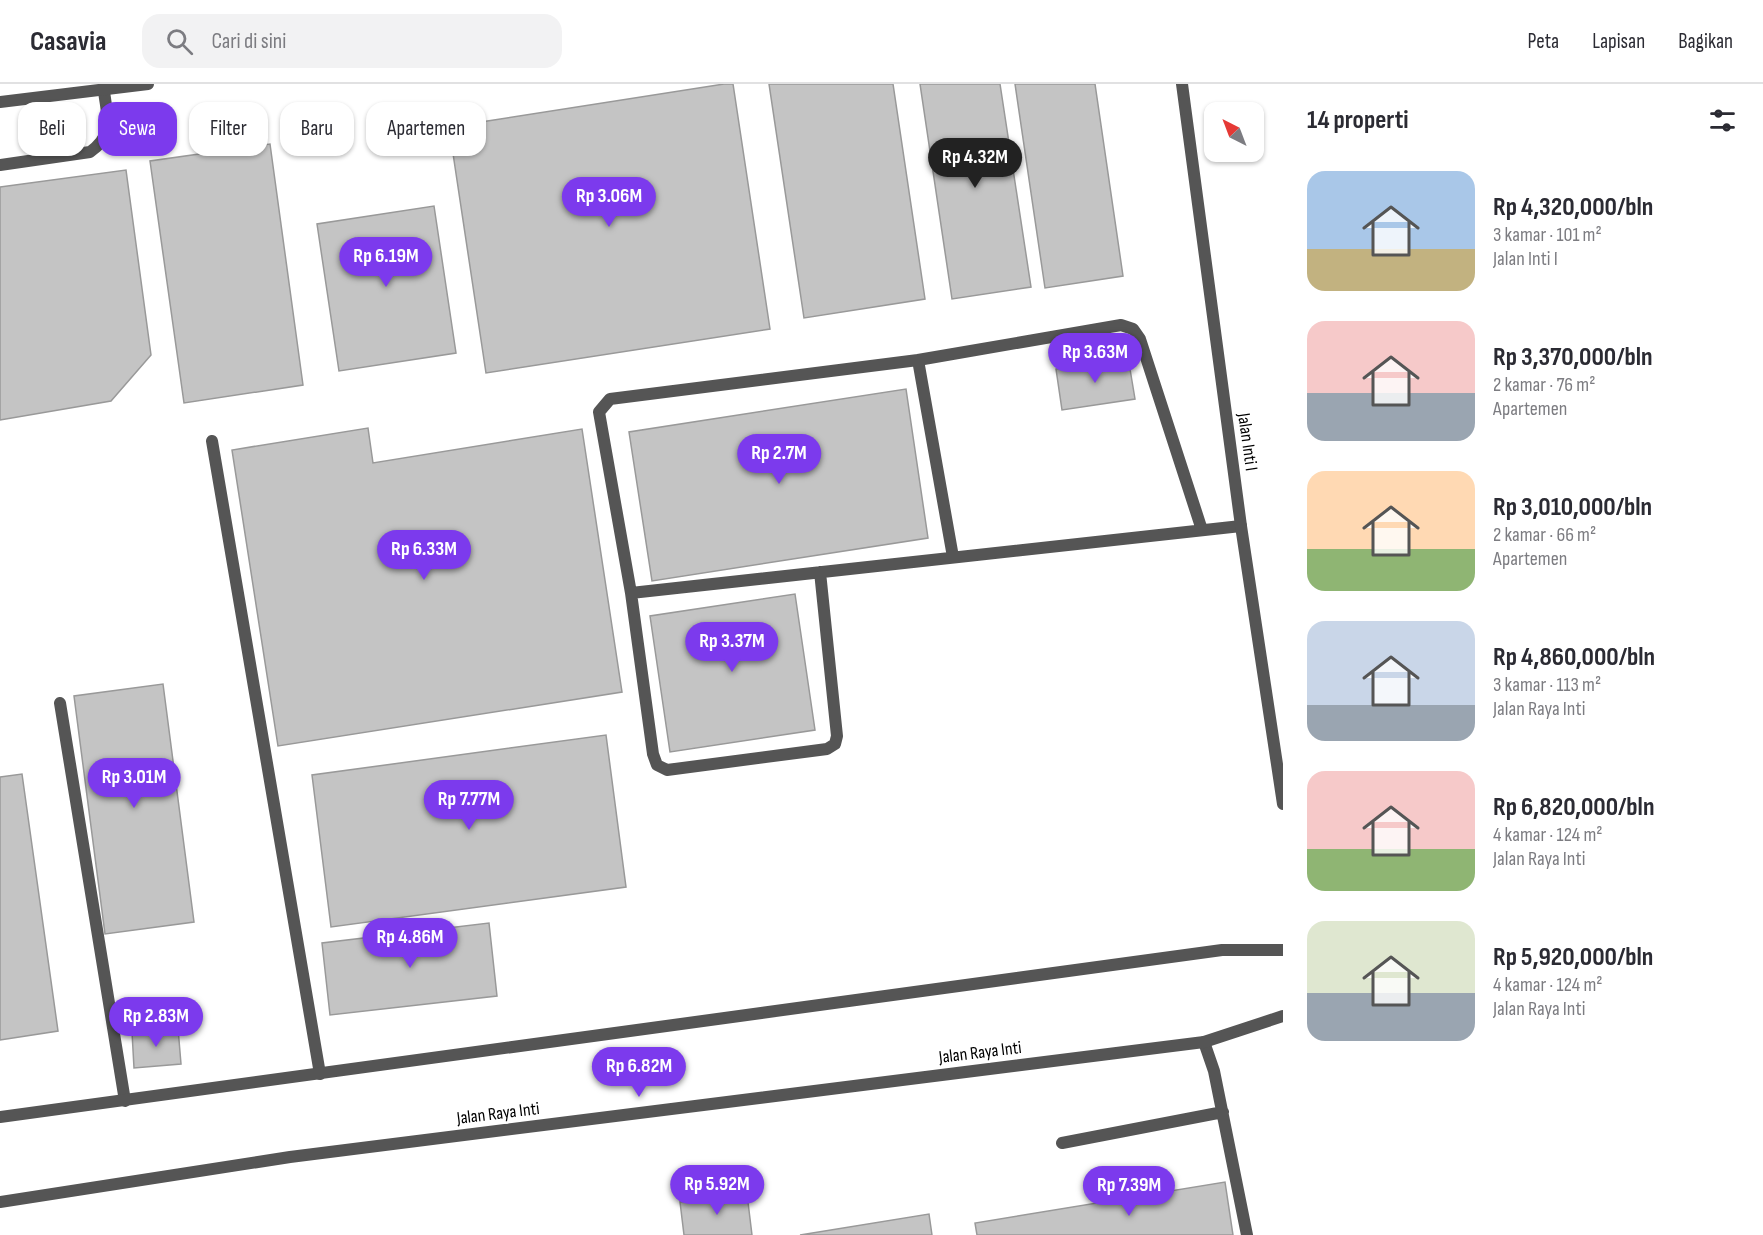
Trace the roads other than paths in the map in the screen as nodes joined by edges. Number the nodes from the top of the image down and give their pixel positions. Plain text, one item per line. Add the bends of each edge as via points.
1 (148, 84) edge
2 (1182, 84) edge
3 (104, 91) junction
4 (0, 102) edge
5 (0, 165) edge
6 (918, 360) junction
7 (212, 441) dead end
8 (1241, 526) junction
9 (1202, 530) junction
10 (953, 557) junction
11 (820, 572) junction
12 (631, 593) junction
13 (60, 703) dead end
14 (1283, 804) edge
15 (1283, 951) edge
16 (1283, 1016) edge
17 (1204, 1042) junction
18 (320, 1074) junction
19 (125, 1101) junction
20 (1223, 1112) junction
21 (0, 1117) edge
22 (1062, 1143) dead end
23 (0, 1202) edge
24 (1247, 1235) edge

1 - 3 street
2 - 8 street, Jalan Inti I
3 - 4 street
3 - 5 street via 108,131 90,152
6 - 9 street via 1121,325 1133,329 1140,339
6 - 10 street
6 - 12 street via 610,399 599,412
7 - 18 street
8 - 9 street
8 - 14 street, Jalan Inti I
9 - 10 street
10 - 11 street
11 - 12 street
11 - 12 street via 835,744 827,749 667,770 657,765 653,754
13 - 19 street
15 - 18 street via 1222,950
16 - 17 street, Jalan Raya Inti
17 - 20 street
17 - 23 street, Jalan Raya Inti via 290,1157
18 - 19 street
19 - 21 street
20 - 22 street
20 - 24 street

